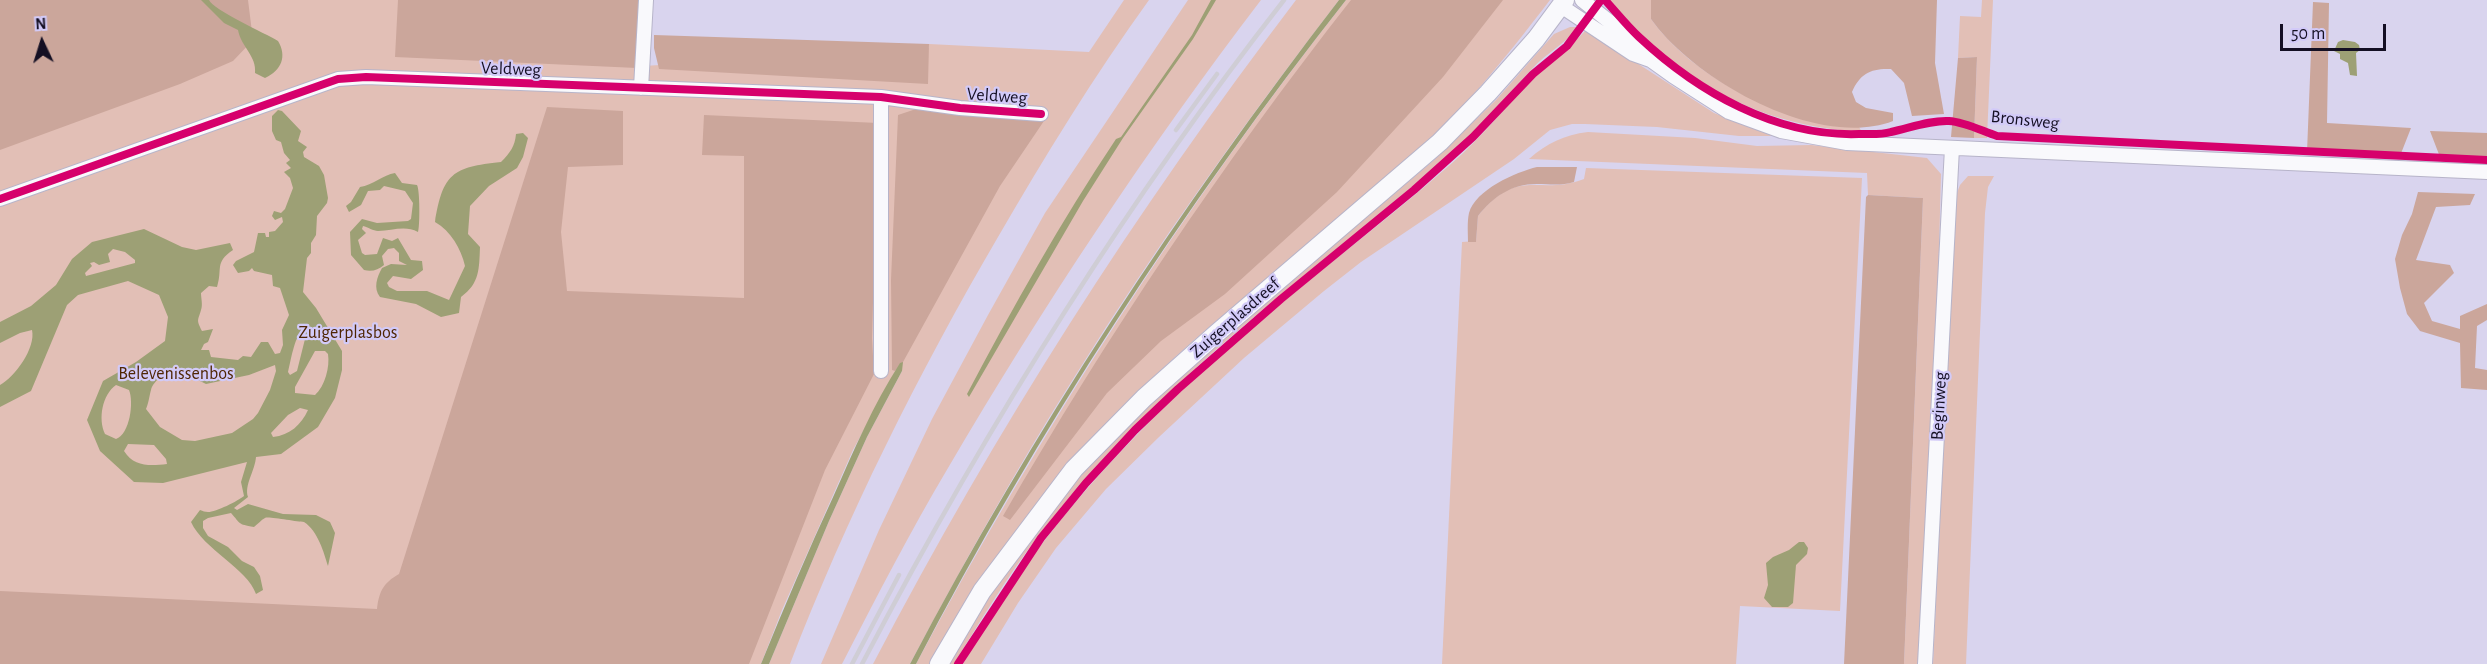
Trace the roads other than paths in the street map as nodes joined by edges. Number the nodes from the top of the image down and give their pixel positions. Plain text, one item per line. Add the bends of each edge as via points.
1 (646, 0) edge
2 (1582, 0) edge
3 (1563, 3) edge
4 (1652, 61) junction
5 (641, 88) junction
6 (881, 97) junction
7 (1041, 114) dead end
8 (1952, 148) junction
9 (2487, 172) edge
10 (0, 200) edge
11 (881, 371) dead end
12 (939, 664) edge
13 (1925, 664) edge

1 - 5 street
2 - 4 street, Bronsweg via 1639,45
3 - 4 street, Bronsweg via 1633,54
3 - 12 main road, Zuigerplasdreef via 1536,39 1440,142 1201,347 1074,469 982,591
4 - 8 street, Bronsweg via 1729,112 1782,131 1847,143
5 - 6 street, Veldweg
5 - 10 street, Veldweg via 338,79
6 - 7 street, Veldweg
6 - 11 street
8 - 9 street, Bronsweg
8 - 13 street, Beginweg

